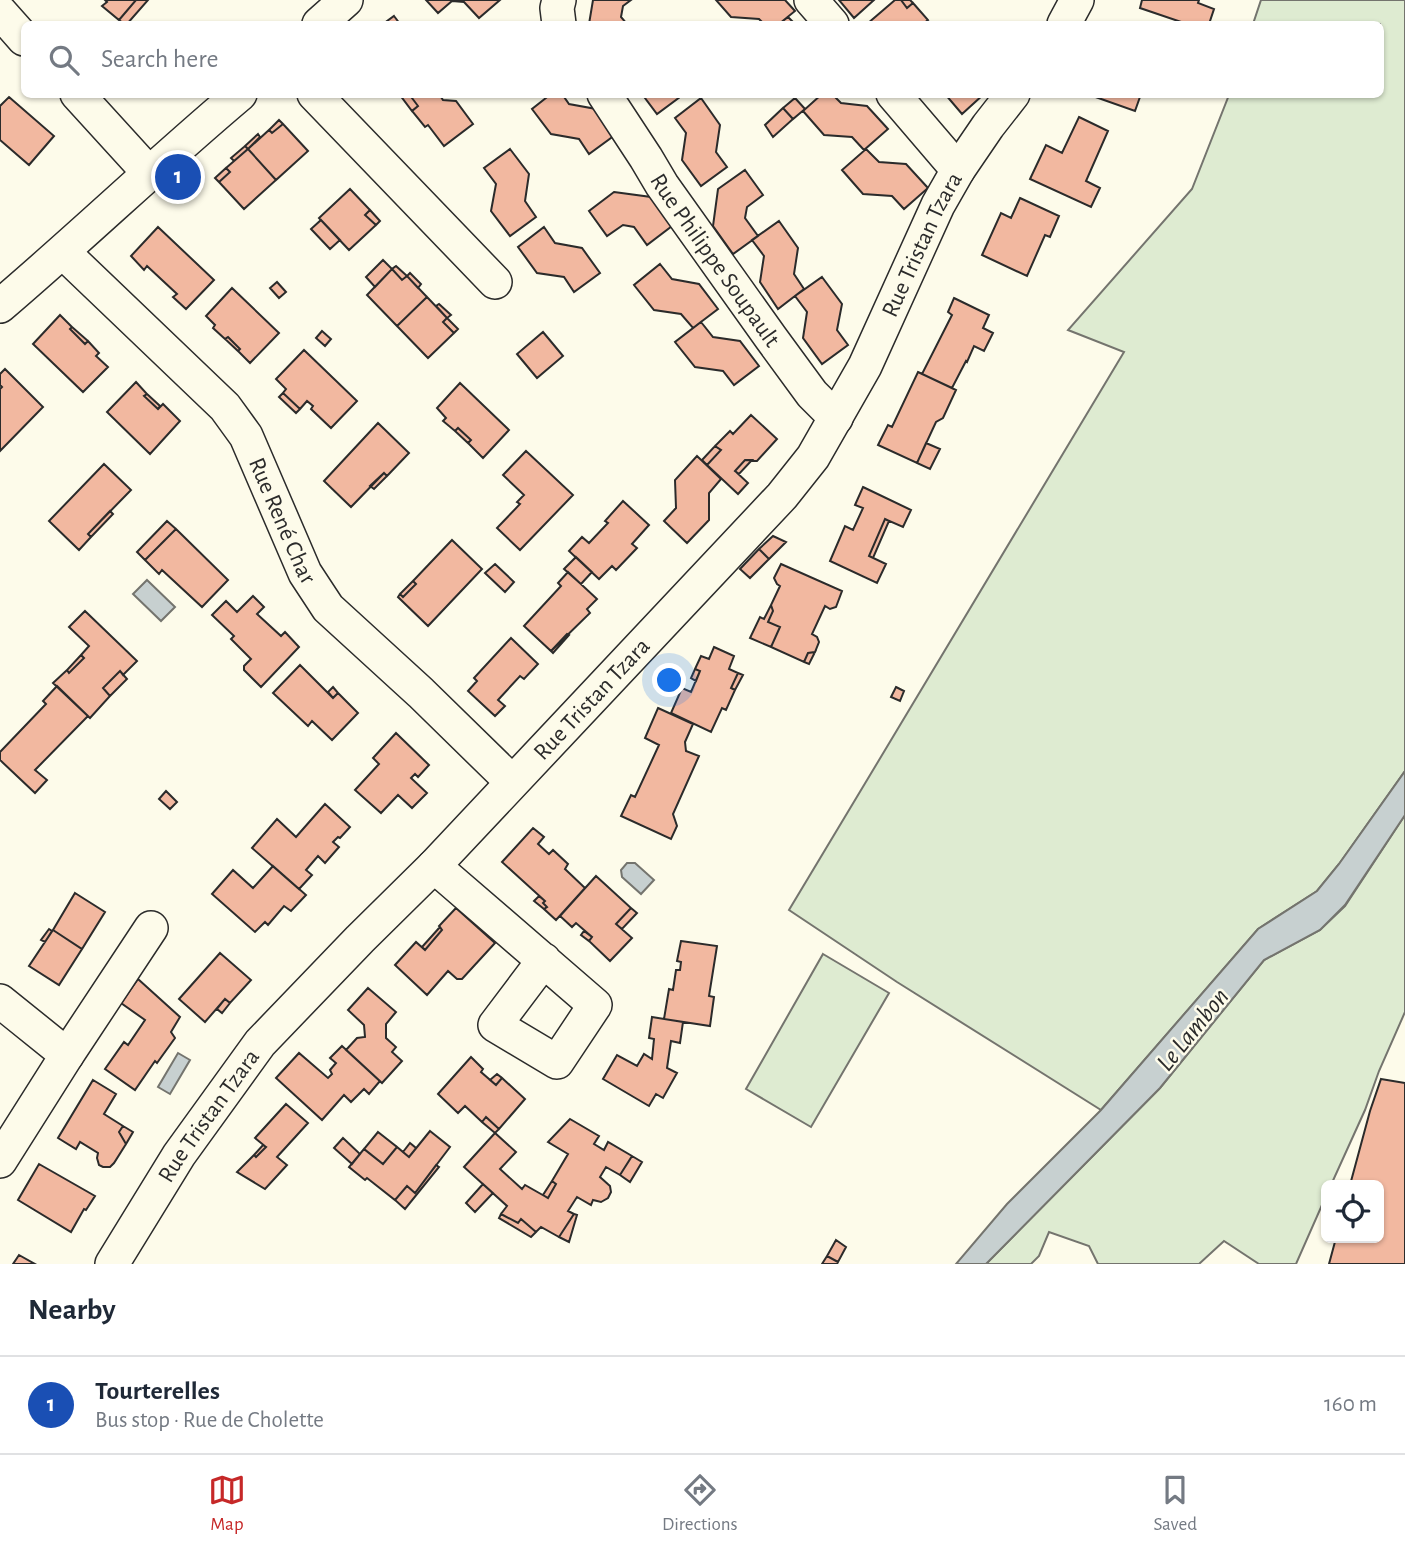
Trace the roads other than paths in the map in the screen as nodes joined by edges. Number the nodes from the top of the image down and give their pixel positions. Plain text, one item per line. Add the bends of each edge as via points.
1 (345, 0) edge
2 (559, 0) edge
3 (811, 0) edge
4 (1077, 0) edge
5 (0, 12) edge
6 (322, 21) edge
7 (559, 21) edge
8 (829, 21) edge
9 (1066, 21) edge
10 (21, 36) edge
11 (80, 98) edge
12 (235, 98) edge
13 (318, 98) edge
14 (607, 98) edge
15 (896, 98) edge
16 (1010, 98) edge
17 (958, 170) junction
18 (149, 173) junction
19 (63, 251) junction
20 (495, 282) dead end
21 (0, 306) edge
22 (836, 418) junction
23 (512, 782) junction
24 (434, 866) junction
25 (151, 928) dead end
26 (544, 960) dead end
27 (0, 1001) edge
28 (67, 1055) junction
29 (0, 1161) edge
30 (112, 1264) edge

1 - 6 street
2 - 7 street
3 - 8 street
4 - 9 street
5 - 10 street
11 - 18 street
12 - 18 street
13 - 20 street
14 - 22 street, Rue Philippe Soupault via 670,196 812,394
15 - 17 street
16 - 17 street, Rue Tristan Tzara
17 - 22 street, Rue Tristan Tzara
18 - 19 street
19 - 21 street
19 - 23 street, Rue René Char via 225,407 246,436 304,573 328,608
22 - 23 street, Rue Tristan Tzara via 782,496
23 - 24 street, Rue Tristan Tzara
24 - 26 street
24 - 30 street, Rue Tristan Tzara via 260,1043 179,1155
25 - 28 street
27 - 28 street
28 - 29 street

